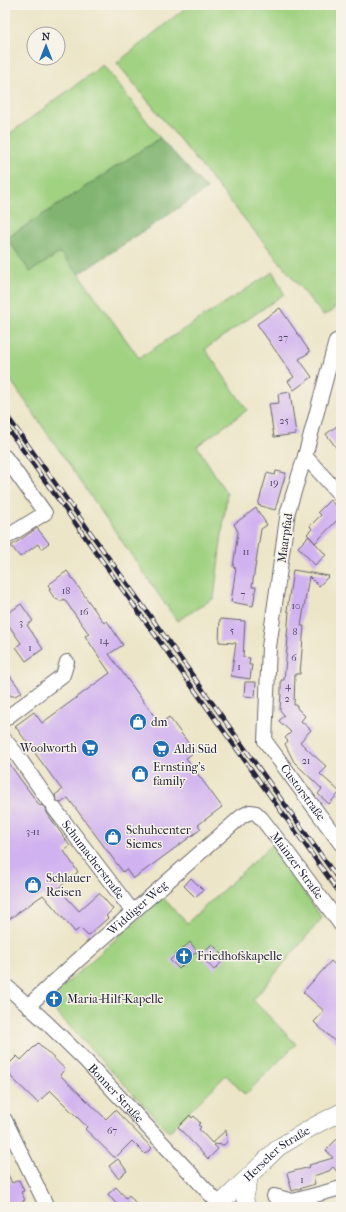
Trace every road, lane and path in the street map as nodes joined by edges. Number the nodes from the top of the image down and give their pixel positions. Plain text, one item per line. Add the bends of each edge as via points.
1 (336, 342) dead end
2 (305, 456) junction
3 (5, 457) edge
4 (341, 496) edge
5 (5, 538) edge
6 (67, 662) dead end
7 (5, 718) edge
8 (5, 740) edge
9 (265, 741) joint
10 (250, 812) joint
11 (341, 844) edge
12 (133, 912) junction
13 (341, 925) edge
14 (5, 985) edge
15 (28, 1006) junction
16 (341, 1112) edge
17 (6, 1125) edge
18 (250, 1175) junction
19 (341, 1188) edge
20 (274, 1196) dead end
21 (220, 1206) edge
22 (47, 1207) edge
23 (246, 1207) edge

1 - 2 street, Maarpfad
2 - 4 street
2 - 9 street, Maarpfad via 288,511 269,647
3 - 5 street via 45,513
6 - 7 street via 63,675
8 - 12 street, Schumacherstraße
9 - 11 street, Custorstraße
10 - 12 street, Widdiger Weg via 242,816
10 - 13 street, Mainzer Straße via 256,813 262,819
12 - 15 street, Widdiger Weg
14 - 15 street, Bonner Straße
15 - 21 street, Bonner Straße via 85,1060
16 - 18 main road, Herseler Straße via 279,1147
17 - 22 street
18 - 21 main road, Herseler Straße
18 - 23 main road via 245,1197
19 - 20 street via 292,1201

